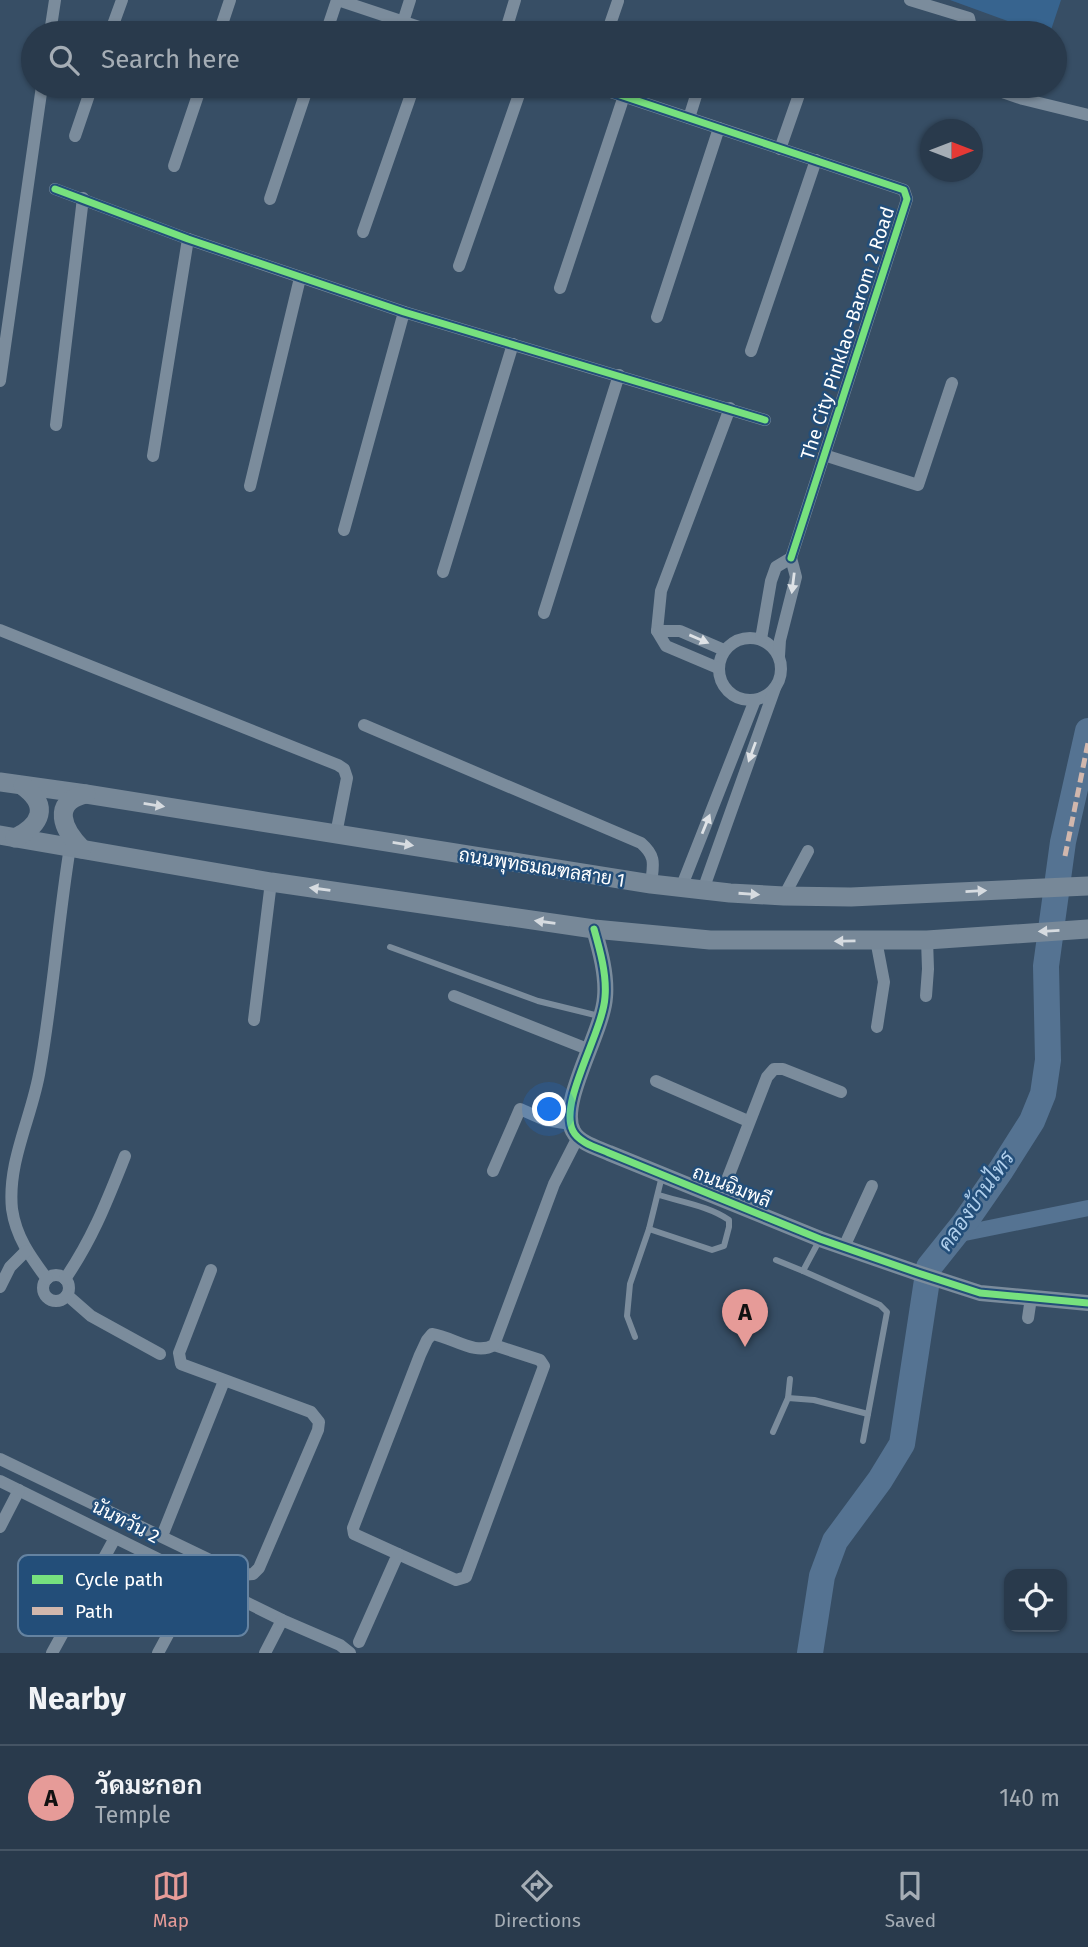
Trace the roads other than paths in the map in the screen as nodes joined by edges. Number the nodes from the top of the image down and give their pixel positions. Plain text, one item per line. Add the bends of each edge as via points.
1 (55, 0) edge
2 (122, 0) edge
3 (230, 0) edge
4 (338, 0) edge
5 (410, 0) edge
6 (515, 0) edge
7 (910, 0) edge
8 (618, 1) edge
9 (52, 21) edge
10 (114, 21) edge
11 (223, 21) edge
12 (330, 21) edge
13 (400, 21) edge
14 (403, 21) edge
15 (509, 21) edge
16 (611, 21) edge
17 (970, 21) edge
18 (40, 98) edge
19 (88, 98) edge
20 (197, 98) edge
21 (304, 98) edge
22 (410, 98) edge
23 (518, 98) edge
24 (623, 98) edge
25 (630, 98) edge
26 (695, 98) edge
27 (798, 98) edge
28 (1020, 98) edge
29 (1088, 115) edge
30 (689, 118) junction
31 (719, 128) junction
32 (75, 136) dead end
33 (780, 149) junction
34 (816, 160) junction
35 (174, 166) dead end
36 (55, 189) dead end
37 (83, 198) junction
38 (270, 199) dead end
39 (363, 232) dead end
40 (188, 239) junction
41 (459, 266) dead end
42 (300, 278) junction
43 (561, 288) dead end
44 (404, 312) junction
45 (657, 317) dead end
46 (513, 344) junction
47 (751, 351) dead end
48 (619, 375) junction
49 (0, 381) edge
50 (952, 383) dead end
51 (730, 408) junction
52 (765, 420) dead end
53 (56, 425) dead end
54 (824, 455) junction
55 (153, 456) dead end
56 (250, 486) dead end
57 (344, 530) dead end
58 (791, 558) junction
59 (443, 572) dead end
60 (544, 613) dead end
61 (0, 629) edge
62 (657, 631) junction
63 (761, 639) junction
64 (724, 650) junction
65 (779, 657) junction
66 (718, 667) junction
67 (775, 688) junction
68 (755, 700) junction
69 (364, 725) dead end
70 (0, 782) edge
71 (23, 786) junction
72 (86, 794) junction
73 (336, 834) junction
74 (8, 836) edge
75 (76, 848) junction
76 (808, 851) dead end
77 (271, 882) junction
78 (650, 884) junction
79 (1088, 886) edge
80 (681, 888) junction
81 (703, 890) junction
82 (784, 897) junction
83 (594, 929) junction
84 (1088, 929) edge
85 (877, 940) junction
86 (927, 940) junction
87 (390, 947) dead end
88 (454, 996) dead end
89 (926, 996) dead end
90 (601, 1016) junction
91 (254, 1020) dead end
92 (877, 1027) dead end
93 (590, 1050) junction
94 (656, 1081) dead end
95 (841, 1092) dead end
96 (748, 1121) junction
97 (574, 1130) junction
98 (125, 1156) dead end
99 (493, 1171) dead end
100 (662, 1174) junction
101 (872, 1186) dead end
102 (659, 1195) junction
103 (720, 1198) junction
104 (649, 1229) junction
105 (820, 1239) junction
106 (844, 1247) junction
107 (26, 1251) junction
108 (776, 1260) dead end
109 (211, 1270) dead end
110 (803, 1271) junction
111 (47, 1279) junction
112 (65, 1279) junction
113 (0, 1287) edge
114 (67, 1295) junction
115 (1031, 1298) junction
116 (1088, 1304) edge
117 (1028, 1318) dead end
118 (635, 1336) dead end
119 (494, 1345) junction
120 (160, 1354) dead end
121 (790, 1379) dead end
122 (224, 1381) junction
123 (788, 1398) junction
124 (868, 1414) junction
125 (774, 1432) dead end
126 (863, 1440) dead end
127 (0, 1459) edge
128 (0, 1481) edge
129 (19, 1490) junction
130 (0, 1527) edge
131 (162, 1536) junction
132 (116, 1538) junction
133 (398, 1554) junction
134 (107, 1555) edge
135 (150, 1555) edge
136 (200, 1555) edge
137 (248, 1576) edge
138 (248, 1603) edge
139 (282, 1620) junction
140 (61, 1636) edge
141 (167, 1636) edge
142 (359, 1642) dead end
143 (349, 1652) edge
144 (52, 1653) edge
145 (158, 1653) edge
146 (265, 1653) edge

1 - 9 street
2 - 10 street
3 - 11 street
4 - 12 street
4 - 13 street
5 - 14 street
6 - 15 street
7 - 17 street
8 - 16 street
18 - 49 street
19 - 32 street
20 - 35 street
21 - 38 street
22 - 39 street
23 - 41 street
24 - 43 street
25 - 30 street, The City Pinklao-Barom 2 Road
26 - 30 street
27 - 33 street
28 - 29 street
30 - 31 street, The City Pinklao-Barom 2 Road
31 - 33 street, The City Pinklao-Barom 2 Road
31 - 45 street
33 - 34 street, The City Pinklao-Barom 2 Road
34 - 47 street
34 - 54 street, The City Pinklao-Barom 2 Road via 904,190 907,199
36 - 37 street
37 - 40 street
37 - 53 street
40 - 42 street
40 - 55 street
42 - 44 street
42 - 56 street
44 - 46 street
44 - 57 street
46 - 48 street
46 - 59 street
48 - 51 street
48 - 60 street
50 - 54 street via 918,485
51 - 52 street
51 - 62 street via 661,591
54 - 58 street, The City Pinklao-Barom 2 Road
58 - 63 street via 776,567
58 -> 65 street via 796,577
61 - 73 street via 338,765 347,778
62 -> 64 street via 680,631
62 - 66 street via 666,646
63 - 64 street via 741,638
63 - 65 street
64 - 66 street
65 - 67 street via 781,673
66 - 68 street via 726,690 735,697
67 - 68 street
67 -> 81 street
80 -> 68 street
69 - 78 street via 641,843 653,858
70 - 71 main road, ถนนพุทธมณฑลสาย 1
71 - 72 main road, ถนนพุทธมณฑลสาย 1
71 - 74 main road via 37,799 39,816 30,830
72 -> 73 main road, ถนนพุทธมณฑลสาย 1
72 - 75 main road via 68,802 63,819
73 -> 78 main road, ถนนพุทธมณฑลสาย 1
74 - 75 main road
75 - 77 main road
75 - 107 street via 60,909 40,1070 12,1180 12,1207
76 - 82 street
83 -> 77 main road
77 - 91 street
78 - 80 main road, ถนนพุทธมณฑลสาย 1
82 -> 79 main road, ถนนพุทธมณฑลสาย 1
80 - 81 main road, ถนนพุทธมณฑลสาย 1
81 -> 82 main road, ถนนพุทธมณฑลสาย 1
85 -> 83 main road via 710,940
83 - 90 street via 605,988
84 -> 86 main road
85 - 86 main road
85 - 92 street via 884,982
86 - 89 street
87 - 90 lane via 538,1001
88 - 93 street
90 - 93 street
93 - 97 street via 570,1103
94 - 96 street
95 - 96 street via 774,1069
96 - 103 street
97 - 99 street via 520,1109
97 - 100 street, ถนนฉิมพลี via 609,1153
97 - 119 street
98 - 112 street via 96,1230
100 - 102 lane
100 - 103 street, ถนนฉิมพลี
101 - 106 street
102 - 104 lane
102 - 104 lane via 729,1220 724,1246 712,1250
103 - 105 street, ถนนฉิมพลี
104 - 118 lane via 629,1284 627,1316
105 - 106 street, ถนนฉิมพลี
105 - 110 lane
106 - 115 street, ถนนฉิมพลี via 980,1293
107 - 111 street
107 - 113 street
108 - 110 lane
109 - 122 street via 179,1358 181,1364
110 - 124 lane via 887,1312
111 - 112 street
111 - 114 street via 43,1289 48,1298 58,1301
112 - 114 street
114 - 120 street via 91,1315
115 - 116 street, ถนนฉิมพลี
115 - 117 street
119 - 133 street via 478,1350 432,1334 424,1347 353,1528 354,1534
119 - 133 street via 540,1360 544,1366 466,1577 456,1580
121 - 123 lane
122 - 131 street
122 - 137 street via 311,1412 319,1422 259,1568
123 - 124 lane
123 - 125 lane
124 - 126 lane
127 - 131 street
128 - 129 street, นันทวัน 2
129 - 130 street
129 - 132 street, นันทวัน 2
131 - 136 street
132 - 134 street
132 - 135 street, นันทวัน 2
133 - 142 street
138 - 139 street, นันทวัน 2
139 - 143 street, นันทวัน 2
139 - 146 street
140 - 144 street
141 - 145 street

